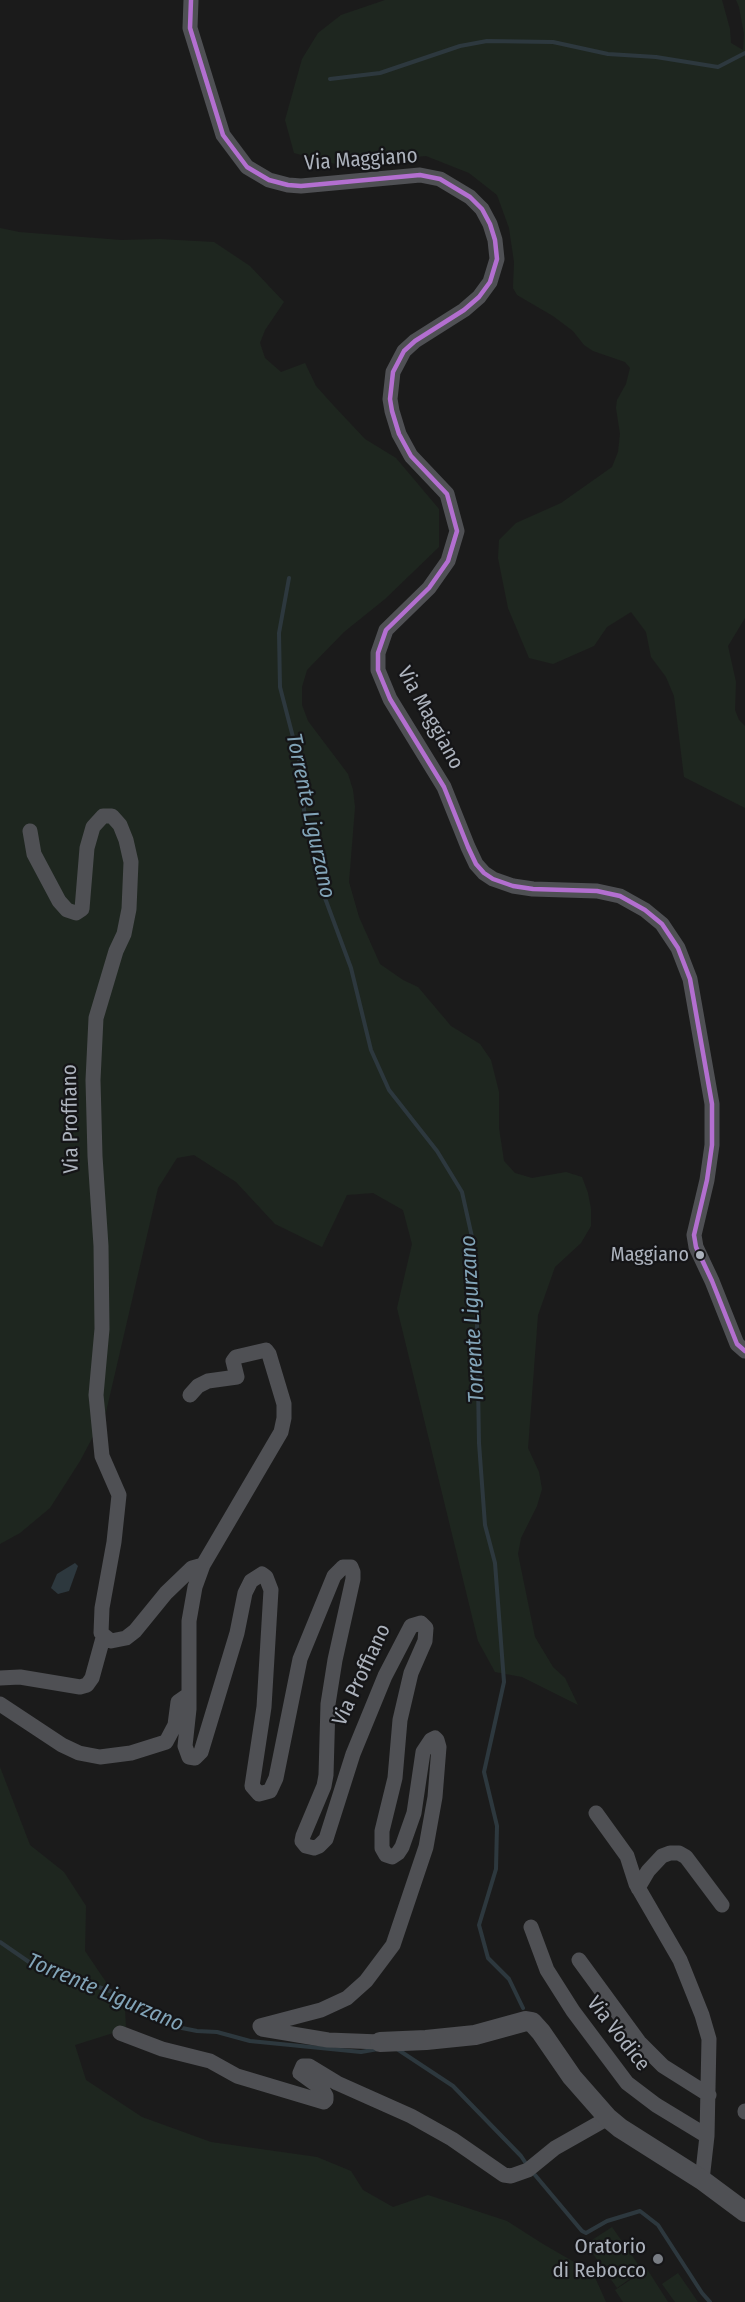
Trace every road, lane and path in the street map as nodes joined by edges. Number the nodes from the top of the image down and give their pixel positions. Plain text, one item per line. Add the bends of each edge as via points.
1 (191, 0) edge
2 (30, 831) dead end
3 (745, 1352) edge
4 (190, 1395) dead end
5 (203, 1565) junction
6 (103, 1638) junction
7 (0, 1678) edge
8 (188, 1695) junction
9 (0, 1704) edge
10 (596, 1813) dead end
11 (638, 1888) junction
12 (722, 1905) dead end
13 (531, 1928) dead end
14 (579, 1960) dead end
15 (120, 2033) dead end
16 (380, 2042) joint
17 (709, 2095) junction
18 (608, 2118) junction
19 (707, 2136) junction
20 (702, 2180) junction
21 (743, 2206) edge

1 - 3 street, Via Maggiano via 190,28 223,135 247,167 269,180 288,185 420,175 440,178 470,197 490,224 497,259 490,282 464,310 404,351 393,372 392,411 399,434 411,456 447,494 457,531 448,561 429,588 386,630 378,653 378,670 390,699 444,787 468,847 484,873 513,886 620,896 662,924 678,948 690,978 712,1104 712,1146 694,1235 737,1344
2 - 6 street, Via Proffiano via 34,854 59,901 76,913 82,909 87,848 93,827 103,816 112,816 120,825 131,862 124,934 96,1018 93,1080 102,1329 96,1395 102,1456 119,1495 102,1608
4 - 5 street, Via Proffiano via 208,1382 237,1377 233,1358 262,1349 269,1354 284,1404 281,1432
5 - 6 street, Via Proffiano via 192,1568 126,1638
5 - 8 street, Via Proffiano via 189,1621
6 - 7 street, Via Proffiano via 87,1685
8 - 9 street, Via Proffiano via 178,1702 175,1725 166,1742 100,1757 62,1745
8 - 16 street, Via Proffiano via 185,1746 187,1755 193,1759 201,1752 245,1593 254,1578 265,1575 271,1590 264,1707 252,1786 259,1794 270,1791 300,1659 334,1576 343,1566 351,1567 353,1579 328,1704 326,1775 303,1836 304,1844 314,1848 326,1839 353,1754 407,1631 415,1623 424,1625 425,1641 404,1699 395,1778 382,1831 382,1848 389,1856 398,1853 408,1832 422,1756 430,1740 437,1740 439,1754 435,1797 426,1847 393,1946 347,1998 321,2010 260,2026 262,2030 328,2040
10 - 11 street via 627,1856
11 - 12 street via 662,1856 679,1853
11 - 17 street via 680,1960 702,2015 709,2039
13 - 19 street, Via Vodice via 547,1970 627,2083
14 - 17 street via 639,2042 663,2066
15 - 18 street via 210,2061 237,2076 324,2102 322,2089 300,2073 303,2066 309,2066 411,2116 504,2175 528,2170 555,2148
16 - 18 street, Via Proffiano via 475,2035 530,2021
17 - 19 street
18 - 20 street, Via Proffiano
19 - 20 street
20 - 21 street, Via Proffiano

